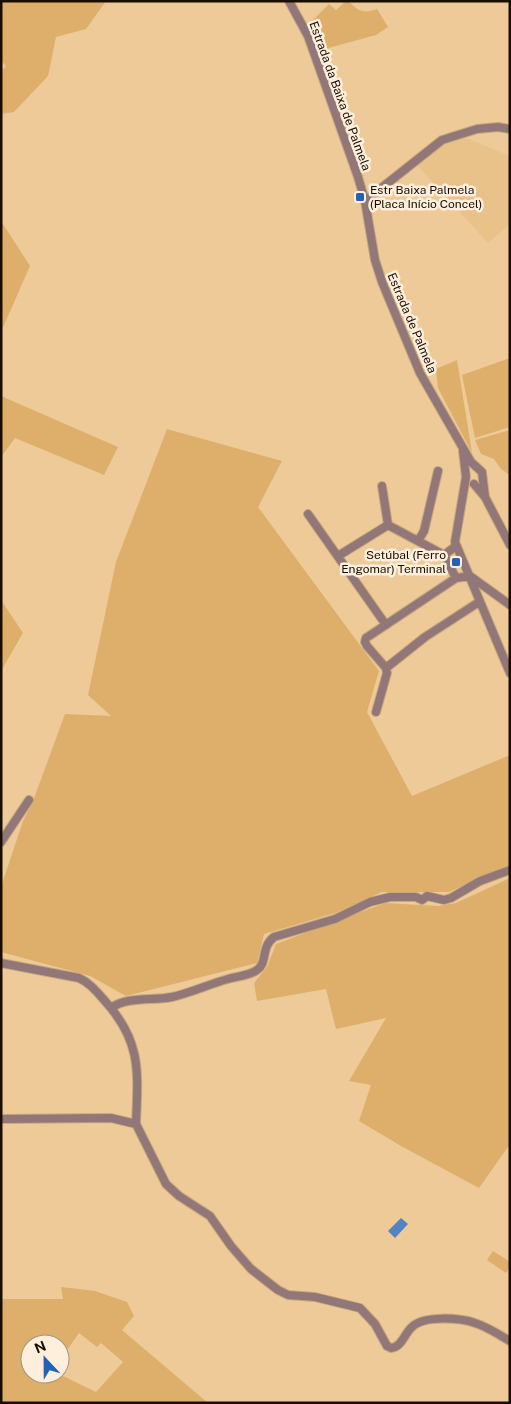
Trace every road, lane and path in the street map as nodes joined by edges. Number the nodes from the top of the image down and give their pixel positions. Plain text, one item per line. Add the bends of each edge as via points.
1 (289, 1) edge
2 (510, 129) edge
3 (365, 201) junction
4 (461, 444) junction
5 (478, 469) junction
6 (438, 471) dead end
7 (466, 476) junction
8 (482, 477) junction
9 (474, 484) junction
10 (382, 486) dead end
11 (463, 497) junction
12 (485, 497) junction
13 (308, 514) dead end
14 (388, 525) junction
15 (418, 541) junction
16 (510, 545) edge
17 (456, 546) junction
18 (444, 555) junction
19 (338, 556) junction
20 (470, 576) junction
21 (456, 578) junction
22 (479, 602) junction
23 (510, 605) edge
24 (386, 625) junction
25 (386, 668) junction
26 (510, 673) edge
27 (376, 712) dead end
28 (29, 800) dead end
29 (1, 842) edge
30 (510, 870) edge
31 (1, 963) edge
32 (111, 1008) junction
33 (1, 1119) edge
34 (136, 1124) junction
35 (510, 1341) edge

1 - 3 street, Estrada da Baixa de Palmela via 312,48
2 - 3 street via 498,126 477,128 442,140
3 - 4 street, Estrada de Palmela via 382,282 420,373
4 - 5 street, Estrada de Palmela
4 - 7 street, Estrada de Palmela
5 - 7 street via 471,468
5 - 8 street
6 - 15 street via 424,531
7 - 9 street
7 - 11 street, Estrada de Palmela
8 - 9 street via 479,483
8 - 12 street
9 - 11 street, Estrada de Palmela
9 - 12 street
10 - 14 street
11 - 17 street, Estrada de Palmela
12 - 16 street
13 - 19 street
14 - 15 street
14 - 19 street
15 - 18 street
17 - 18 street
17 - 20 street
18 - 21 street
19 - 24 street
20 - 21 street
20 - 22 street
20 - 23 street
21 - 24 street
22 - 25 street
22 - 26 street
24 - 25 street via 365,642
25 - 27 street
28 - 29 street
30 - 32 street via 444,900 408,896 370,902 335,919 274,937 267,944 262,965 255,972 173,996 120,1003
31 - 32 street via 79,978
32 - 34 street via 126,1029 134,1050 138,1075
33 - 34 street via 111,1118
34 - 35 street via 166,1184 205,1212 246,1265 285,1294 356,1306 366,1313 391,1348 398,1346 413,1325 427,1320 475,1323

